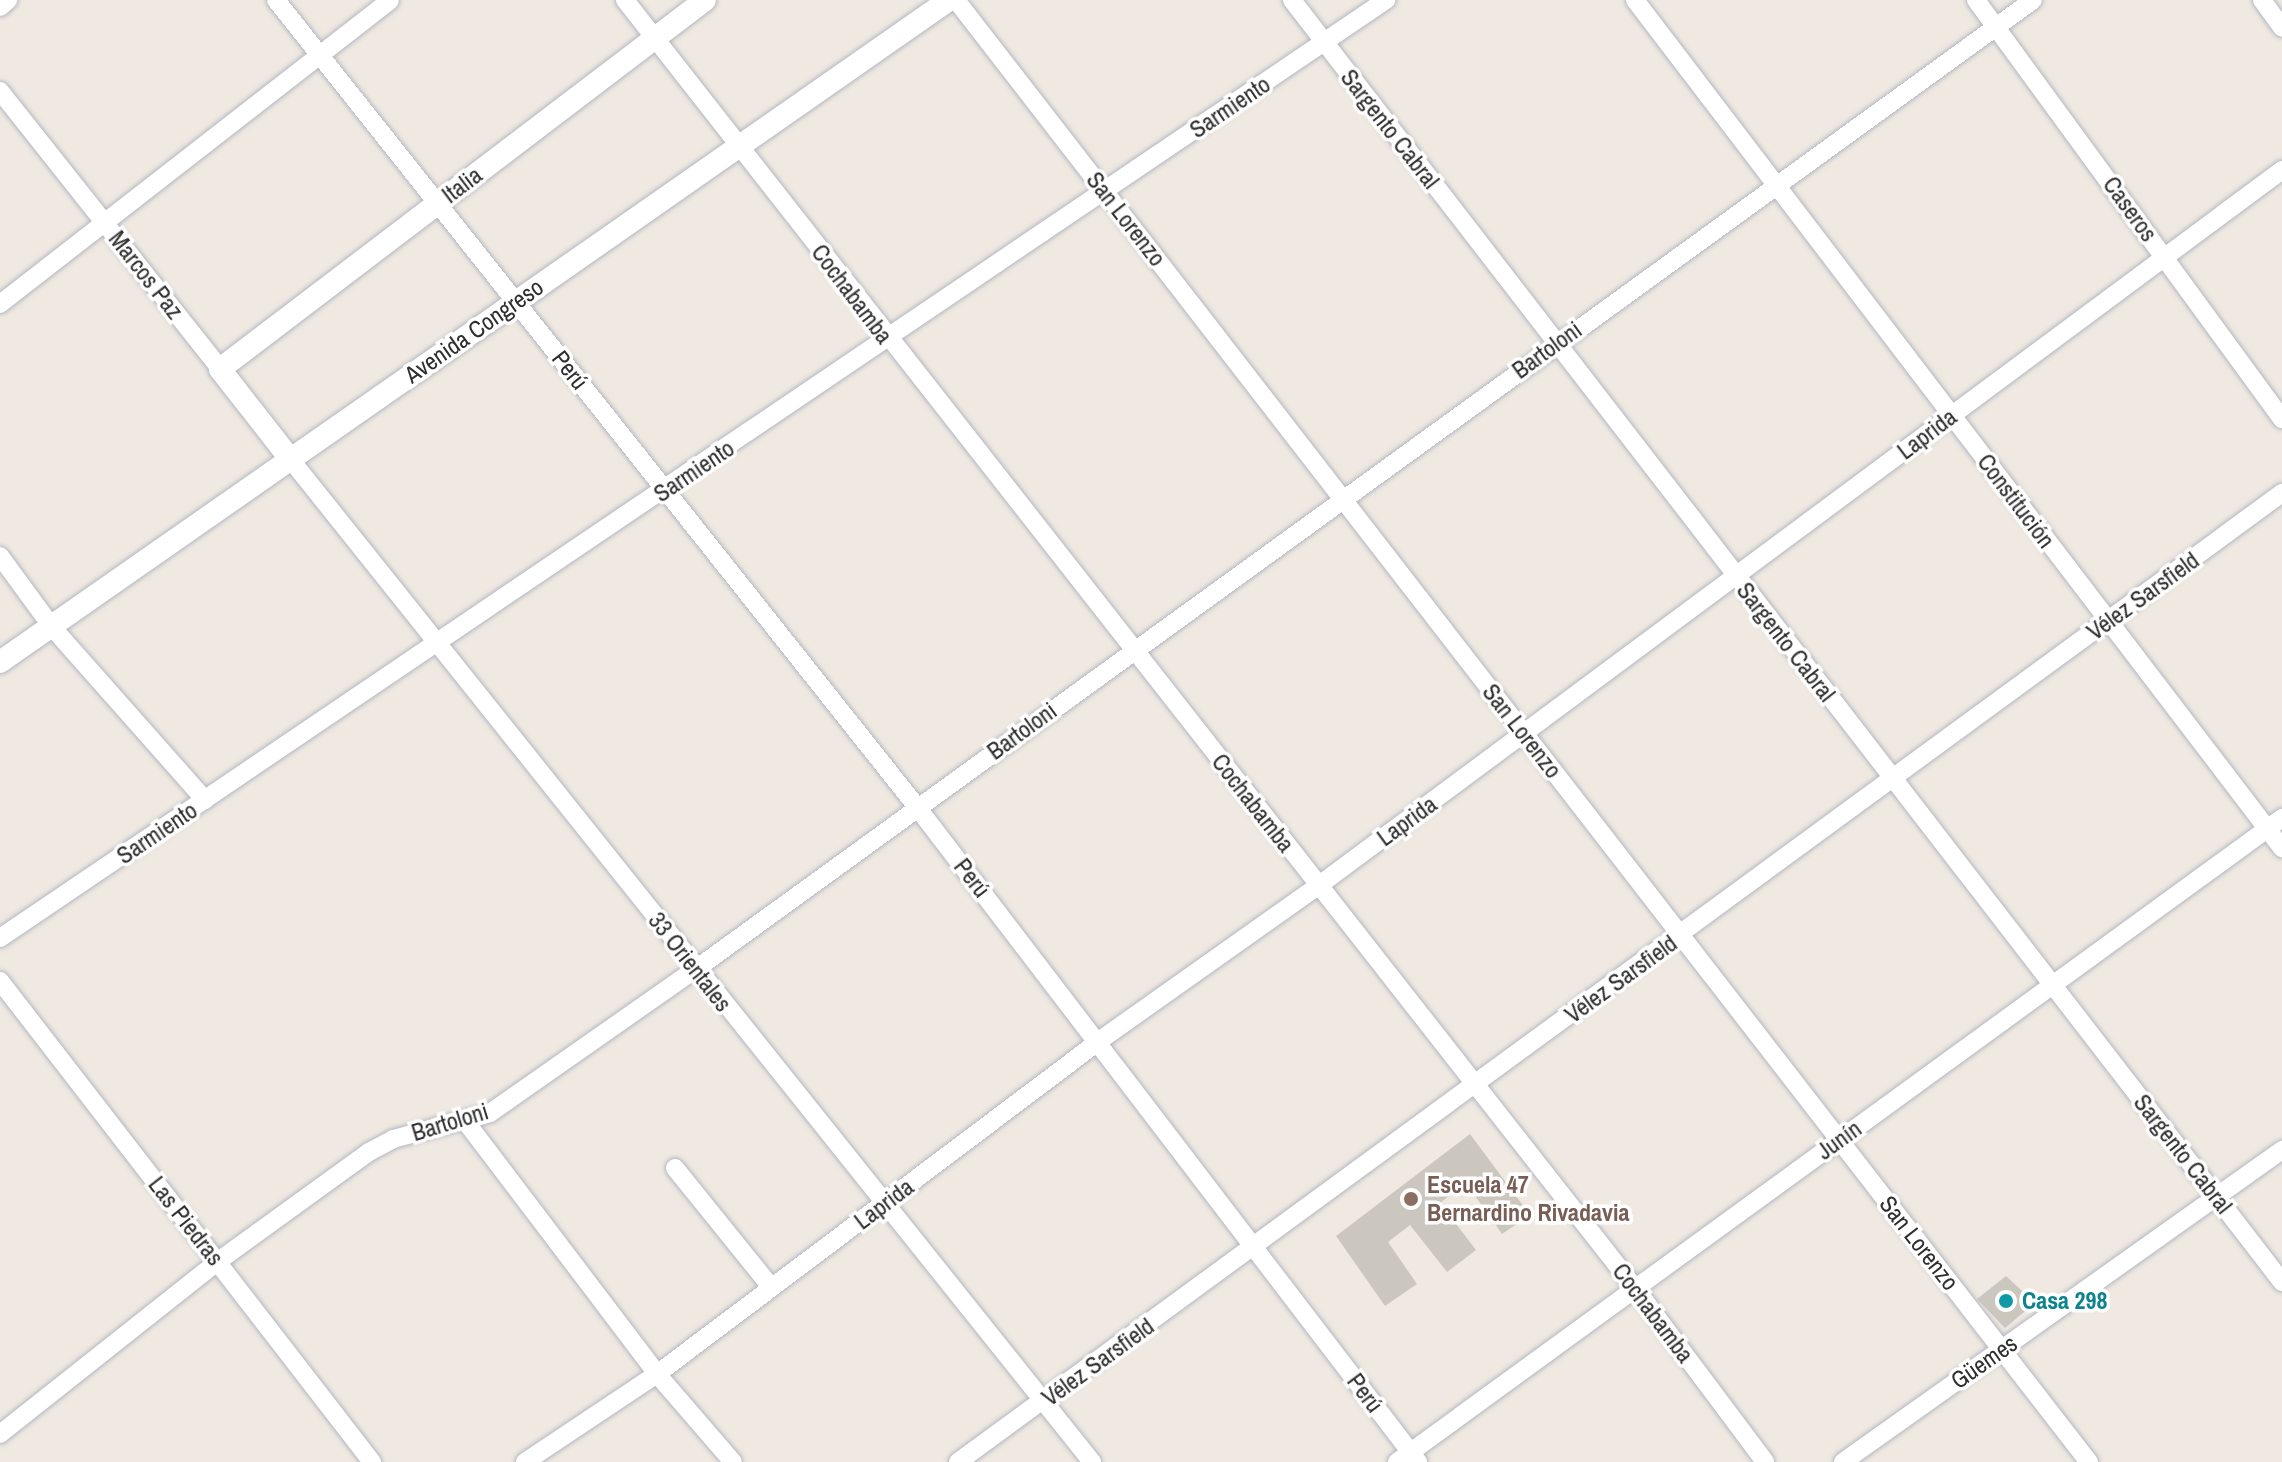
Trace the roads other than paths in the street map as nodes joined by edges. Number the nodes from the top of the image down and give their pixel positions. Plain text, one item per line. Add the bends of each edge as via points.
1 (8, 0) edge
2 (276, 0) edge
3 (390, 0) edge
4 (625, 0) edge
5 (705, 0) edge
6 (949, 0) edge
7 (956, 0) edge
8 (1292, 0) edge
9 (1386, 0) edge
10 (1635, 0) edge
11 (1976, 0) edge
12 (2033, 0) edge
13 (2262, 0) edge
14 (0, 7) edge
15 (1997, 26) junction
16 (2282, 28) edge
17 (655, 38) junction
18 (1324, 42) junction
19 (321, 56) junction
20 (0, 91) edge
21 (740, 145) junction
22 (2282, 170) edge
23 (1775, 185) junction
24 (1105, 192) junction
25 (438, 203) junction
26 (104, 222) junction
27 (2165, 258) junction
28 (516, 302) junction
29 (0, 304) edge
30 (888, 341) junction
31 (1555, 344) junction
32 (220, 369) junction
33 (1952, 416) junction
34 (2282, 419) edge
35 (291, 460) junction
36 (666, 490) junction
37 (2282, 493) edge
38 (1343, 498) junction
39 (0, 556) edge
40 (1736, 577) junction
41 (2109, 621) junction
42 (52, 627) junction
43 (437, 644) junction
44 (1133, 650) junction
45 (0, 662) edge
46 (1525, 734) junction
47 (1893, 781) junction
48 (205, 800) junction
49 (917, 807) junction
50 (2275, 824) edge
51 (2282, 848) edge
52 (1318, 886) junction
53 (1681, 936) junction
54 (0, 938) edge
55 (696, 969) junction
56 (0, 981) edge
57 (2052, 985) junction
58 (1099, 1041) junction
59 (1476, 1086) junction
60 (466, 1122) junction
61 (1839, 1140) junction
62 (2282, 1150) edge
63 (675, 1168) dead end
64 (2216, 1197) junction
65 (882, 1206) junction
66 (1254, 1248) junction
67 (217, 1262) junction
68 (2282, 1282) edge
69 (772, 1288) junction
70 (1635, 1288) junction
71 (2001, 1349) junction
72 (657, 1374) junction
73 (1043, 1402) junction
74 (0, 1434) edge
75 (1408, 1459) edge
76 (372, 1462) edge
77 (525, 1462) edge
78 (733, 1462) edge
79 (958, 1462) edge
80 (1092, 1462) edge
81 (1765, 1462) edge
82 (1843, 1462) edge
83 (2089, 1462) edge

1 - 14 street
2 - 19 street, Perú
3 - 19 street
4 - 17 street, Cochabamba
5 - 17 street, Italia
6 - 21 street, Avenida Congreso
7 - 24 street, San Lorenzo
8 - 18 street, Sargento Cabral
9 - 18 street, Sarmiento
10 - 23 street, Constitución
11 - 15 street, Caseros
12 - 15 street, Bartoloni
13 - 16 street
15 - 23 street, Bartoloni
15 - 27 street, Caseros
17 - 21 street, Cochabamba
17 - 25 street, Italia
18 - 24 street, Sarmiento
18 - 31 street, Sargento Cabral
19 - 25 street, Perú
19 - 26 street
20 - 26 street, Marcos Paz
21 - 28 street, Avenida Congreso
21 - 30 street, Cochabamba
22 - 27 street, Laprida
23 - 31 street, Bartoloni
23 - 33 street, Constitución
24 - 30 street, Sarmiento
24 - 38 street, San Lorenzo
25 - 28 street, Perú
25 - 32 street, Italia
26 - 29 street
26 - 32 street, Marcos Paz
27 - 33 street, Laprida
27 - 34 street, Caseros
28 - 35 street, Avenida Congreso
28 - 36 street, Perú
30 - 36 street, Sarmiento
30 - 44 street, Cochabamba
31 - 38 street, Bartoloni
31 - 40 street, Sargento Cabral
32 - 35 street, Marcos Paz
33 - 40 street, Laprida
33 - 41 street, Constitución
35 - 42 street, Avenida Congreso
35 - 43 street, 33 Orientales
36 - 43 street, Sarmiento
36 - 49 street, Perú
37 - 41 street, Vélez Sarsfield
38 - 44 street, Bartoloni
38 - 46 street, San Lorenzo
39 - 42 street
40 - 46 street, Laprida
40 - 47 street, Sargento Cabral
41 - 47 street, Vélez Sarsfield
41 - 50 street, Constitución
42 - 45 street, Avenida Congreso
42 - 48 street
43 - 48 street, Sarmiento
43 - 55 street, 33 Orientales
44 - 49 street, Bartoloni
44 - 52 street, Cochabamba
46 - 52 street, Laprida
46 - 53 street, San Lorenzo
47 - 53 street, Vélez Sarsfield
47 - 57 street, Sargento Cabral
48 - 54 street, Sarmiento
49 - 55 street, Bartoloni
49 - 58 street, Perú
50 - 51 street, Constitución
50 - 57 street, Junín
52 - 58 street, Laprida
52 - 59 street, Cochabamba
53 - 59 street, Vélez Sarsfield
53 - 61 street, San Lorenzo
55 - 60 street, Bartoloni via 490,1113
55 - 65 street, 33 Orientales
56 - 67 street, Las Piedras
57 - 61 street, Junín
57 - 64 street, Sargento Cabral
58 - 65 street, Laprida
58 - 66 street, Perú
59 - 66 street, Vélez Sarsfield
59 - 70 street, Cochabamba
60 - 67 street, Bartoloni via 393,1139 369,1152
60 - 72 street
61 - 70 street, Junín
61 - 71 street, San Lorenzo
62 - 64 street, Güemes
63 - 69 street
64 - 68 street, Sargento Cabral
64 - 71 street, Güemes
65 - 69 street, Laprida
65 - 73 street, 33 Orientales
66 - 73 street, Vélez Sarsfield
66 - 75 street, Perú
67 - 74 street, Bartoloni
67 - 76 street, Las Piedras
69 - 72 street, Laprida
70 - 75 street, Junín
70 - 81 street, Cochabamba
71 - 82 street, Güemes
71 - 83 street, San Lorenzo
72 - 77 street, Laprida
72 - 78 street
73 - 79 street, Vélez Sarsfield
73 - 80 street, 33 Orientales

